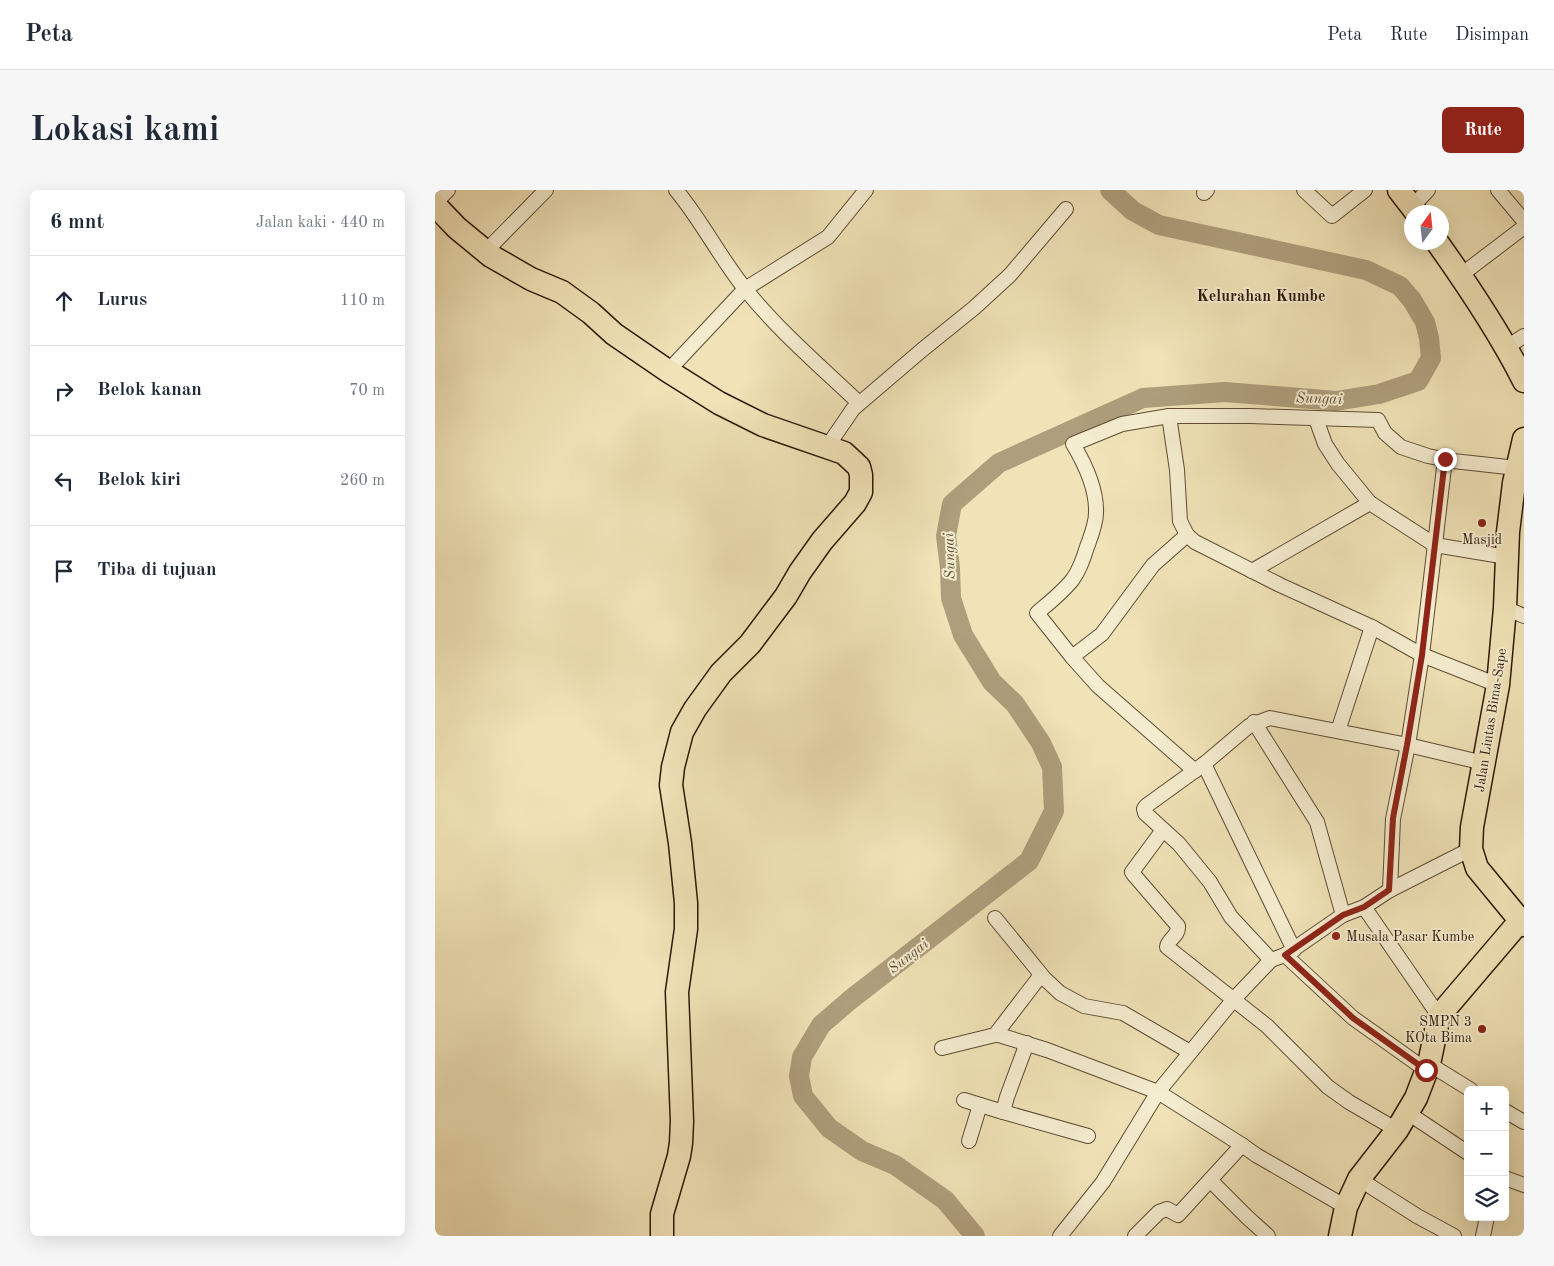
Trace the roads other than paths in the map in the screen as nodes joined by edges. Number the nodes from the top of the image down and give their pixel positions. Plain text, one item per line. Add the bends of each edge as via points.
1 (448, 190) edge
2 (546, 190) edge
3 (676, 190) edge
4 (866, 190) edge
5 (1304, 190) edge
6 (1365, 190) edge
7 (1429, 190) edge
8 (1499, 190) edge
9 (1409, 203) edge
10 (435, 204) edge
11 (1066, 209) dead end
12 (1524, 221) edge
13 (1524, 227) edge
14 (1443, 250) edge
15 (486, 251) junction
16 (1461, 275) junction
17 (745, 289) junction
18 (1515, 341) edge
19 (668, 372) junction
20 (1524, 382) edge
21 (859, 403) junction
22 (1169, 416) junction
23 (1316, 419) junction
24 (1524, 439) edge
25 (827, 447) junction
26 (1445, 459) junction
27 (1517, 468) junction
28 (1370, 503) junction
29 (1517, 519) edge
30 (1187, 535) junction
31 (1435, 545) junction
32 (1507, 557) junction
33 (1252, 571) junction
34 (1514, 612) edge
35 (1372, 627) junction
36 (1422, 655) junction
37 (1072, 657) junction
38 (1498, 685) junction
39 (1254, 722) junction
40 (1338, 731) junction
41 (1407, 745) junction
42 (1484, 763) junction
43 (1199, 767) junction
44 (1163, 830) junction
45 (1471, 849) junction
46 (1389, 890) junction
47 (1364, 907) junction
48 (1343, 915) junction
49 (995, 918) dead end
50 (1522, 923) edge
51 (1289, 952) junction
52 (1271, 960) junction
53 (1041, 975) junction
54 (1233, 999) junction
55 (1439, 1016) junction
56 (995, 1035) junction
57 (1027, 1044) junction
58 (942, 1048) dead end
59 (1191, 1052) junction
60 (1427, 1067) junction
61 (1464, 1086) edge
62 (1158, 1092) junction
63 (964, 1100) dead end
64 (979, 1105) junction
65 (1003, 1112) junction
66 (1509, 1113) edge
67 (1403, 1121) junction
68 (1524, 1122) edge
69 (1088, 1136) dead end
70 (969, 1141) dead end
71 (1242, 1145) junction
72 (1464, 1151) edge
73 (1359, 1179) junction
74 (1509, 1179) edge
75 (1210, 1180) junction
76 (1524, 1185) edge
77 (1346, 1206) junction
78 (1486, 1221) edge
79 (662, 1236) edge
80 (1060, 1236) edge
81 (1135, 1236) edge
82 (1268, 1236) edge
83 (1340, 1236) edge
84 (1454, 1236) edge
85 (1483, 1236) edge

1 - 10 street
2 - 15 street
3 - 17 street
4 - 17 street via 828,237
5 - 6 street via 1332,216
7 - 9 street
8 - 12 street
10 - 15 highway via 457,228
11 - 21 street via 1010,275
13 - 16 street
14 - 16 highway
15 - 19 highway via 531,279 562,292
16 - 18 highway
17 - 19 street
17 - 21 street via 781,329
18 - 20 highway
19 - 25 highway via 763,425
21 - 25 street via 846,416
22 - 23 street
22 - 30 street via 1180,521
22 - 37 street via 1123,424 1073,444 1084,463 1097,514 1075,577 1037,613
23 - 26 street via 1378,420 1385,433 1401,447
23 - 28 street via 1325,444
24 - 27 highway, Jalan Lintas Bima-Sape
25 - 79 highway via 844,453 859,467 861,492 822,541 750,644 721,673 695,709 682,732 673,767 671,785 686,903 686,929 677,992 682,1121 679,1156 662,1214
26 - 27 street
26 - 31 street
27 - 29 highway, Jalan Lintas Bima-Sape
28 - 31 street
28 - 33 street
29 - 32 highway, Jalan Lintas Bima-Sape
30 - 33 street
30 - 37 street via 1153,565 1102,634
31 - 32 street
31 - 36 street
32 - 34 highway, Jalan Lintas Bima-Sape
33 - 35 street
34 - 38 highway, Jalan Lintas Bima-Sape
35 - 36 street
35 - 40 street
36 - 38 street
36 - 41 street
37 - 43 street via 1099,686
38 - 42 highway, Jalan Lintas Bima-Sape
39 - 40 street via 1270,718
39 - 43 street
39 - 48 street via 1317,822
40 - 41 street
41 - 42 street
41 - 46 street via 1393,818
42 - 45 highway, Jalan Lintas Bima-Sape
43 - 44 street via 1144,809
43 - 51 street
44 - 52 street via 1179,844 1210,882 1231,917
44 - 54 street via 1134,868 1134,875 1178,926 1178,932 1167,947
45 - 46 street
45 - 50 highway, Jalan Lintas Bima-Sape via 1477,868
46 - 47 street
47 - 48 street
47 - 55 street
48 - 51 street
49 - 53 street
50 - 55 highway
51 - 52 street
51 - 60 street via 1353,1018
52 - 54 street
53 - 56 street
53 - 59 street via 1070,999 1084,1006 1123,1012
54 - 59 street
54 - 67 street via 1267,1026 1328,1087 1349,1102
55 - 60 highway
56 - 57 street
56 - 58 street
57 - 62 street
57 - 65 street
59 - 62 street
60 - 61 street
60 - 67 highway via 1416,1098
62 - 71 street
62 - 80 street via 1103,1182
63 - 64 street
64 - 65 street
64 - 70 street
65 - 69 street
66 - 68 street
67 - 72 street
67 - 73 highway
71 - 75 street
71 - 77 street
73 - 77 highway
73 - 84 street
74 - 76 street
75 - 81 street via 1178,1215 1167,1210 1159,1212
75 - 82 street
77 - 83 highway
78 - 85 street

